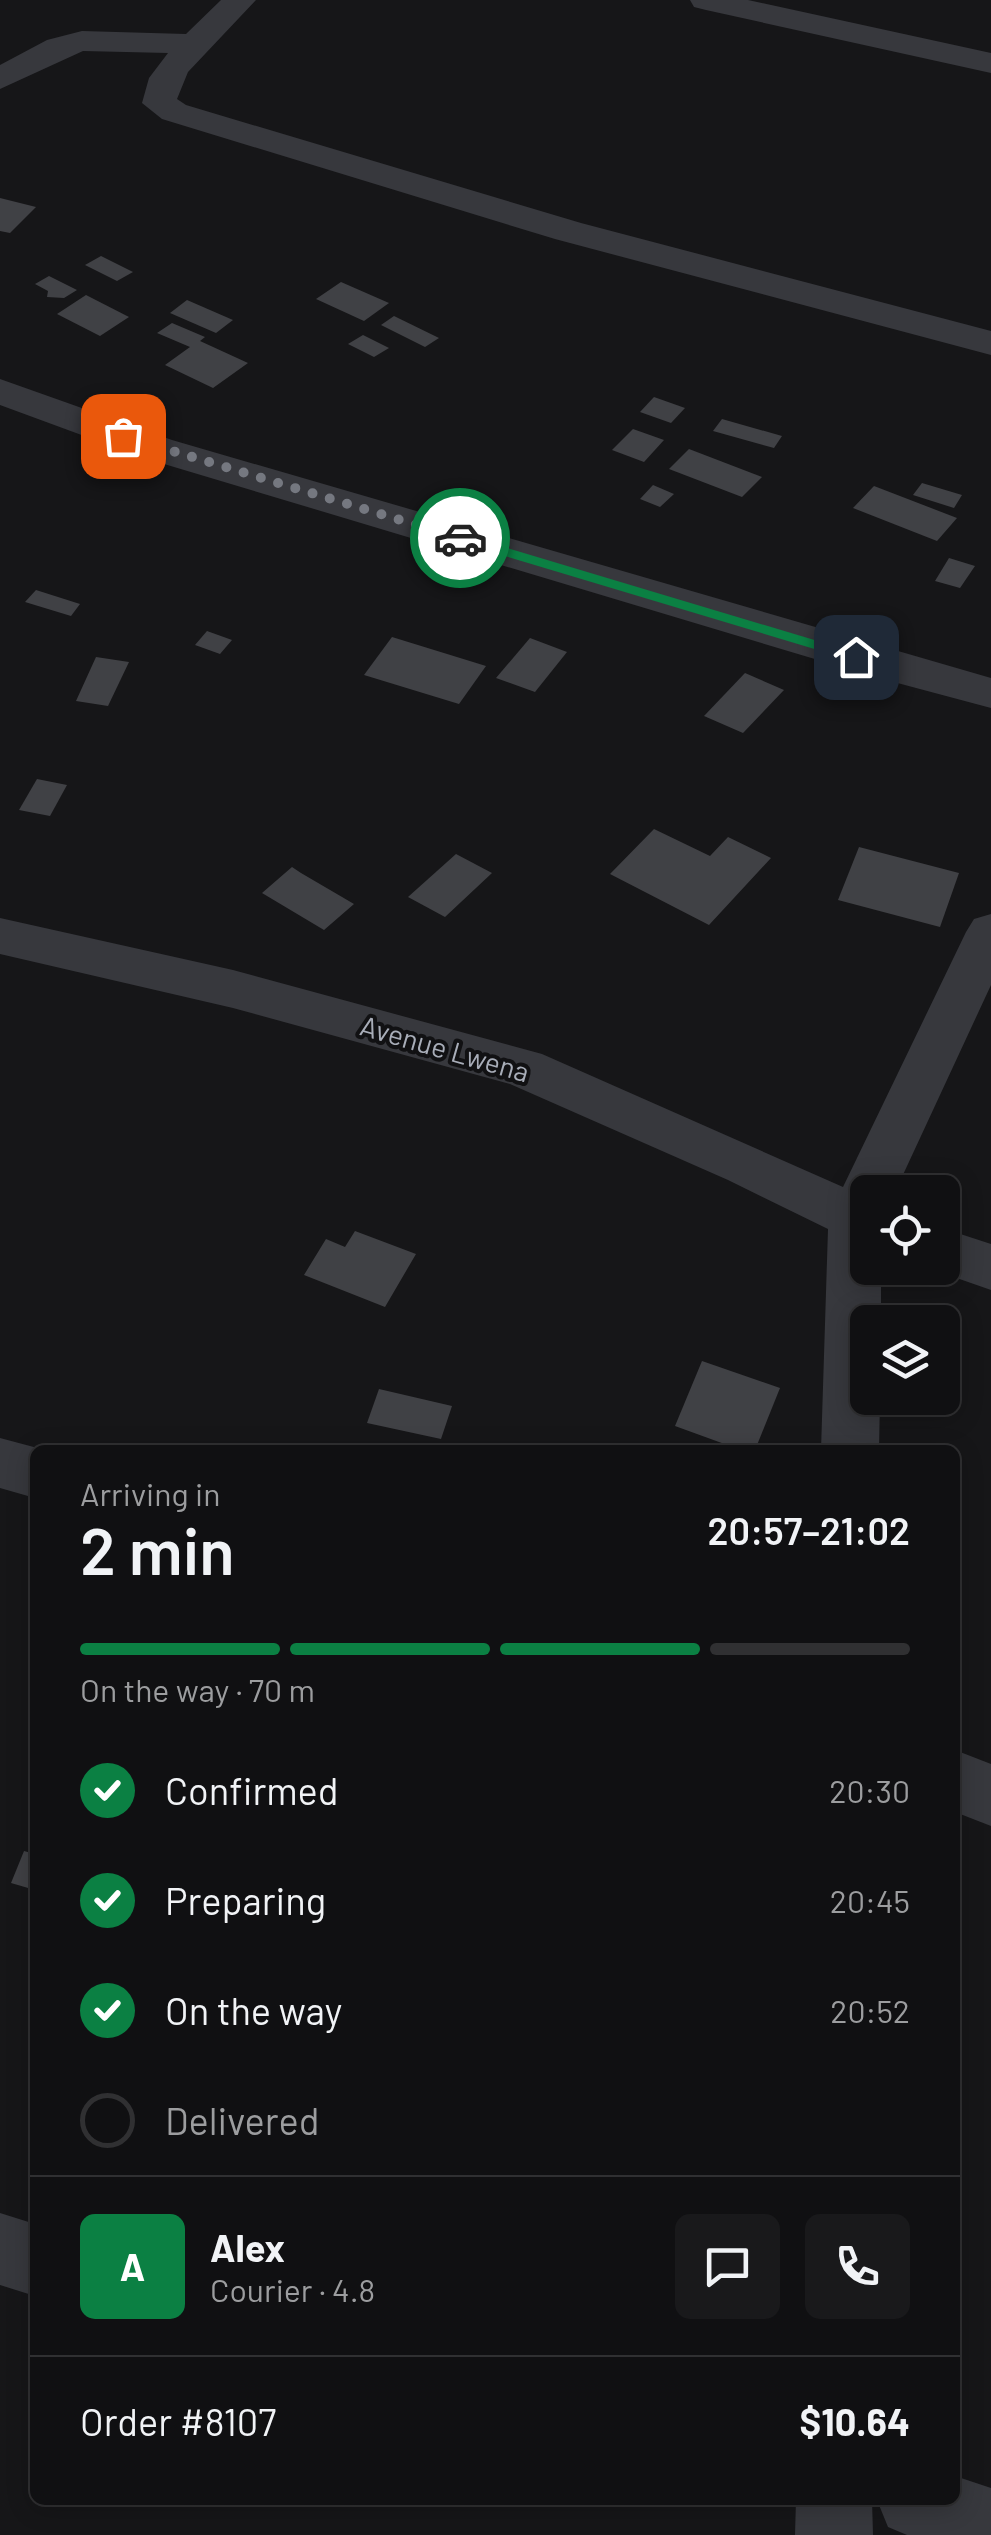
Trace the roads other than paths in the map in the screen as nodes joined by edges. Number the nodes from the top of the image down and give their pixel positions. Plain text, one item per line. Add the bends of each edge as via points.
1 (240, 0) edge
2 (706, 0) edge
3 (194, 44) junction
4 (991, 62) edge
5 (0, 79) edge
6 (991, 344) edge
7 (0, 391) edge
8 (991, 693) edge
9 (991, 932) edge
10 (0, 936) edge
11 (880, 1175) edge
12 (850, 1203) edge
13 (960, 1256) edge
14 (991, 1267) edge
15 (860, 1285) edge
16 (850, 1445) edge
17 (0, 1463) edge
18 (30, 1471) edge
19 (960, 1782) edge
20 (991, 1795) edge
21 (0, 2249) edge
22 (30, 2258) edge
23 (834, 2505) edge
24 (929, 2505) edge
25 (991, 2527) edge
26 (834, 2535) edge

1 - 3 street
2 - 4 street
3 - 5 street via 82,41
3 - 6 street via 160,90 160,103 174,112 568,232
7 - 8 street via 158,449
9 - 11 street
10 - 12 street, Avenue Lwena via 233,989 524,1068
13 - 14 street
15 - 16 street
17 - 18 street
19 - 20 street
21 - 22 street
23 - 26 street
24 - 25 street

